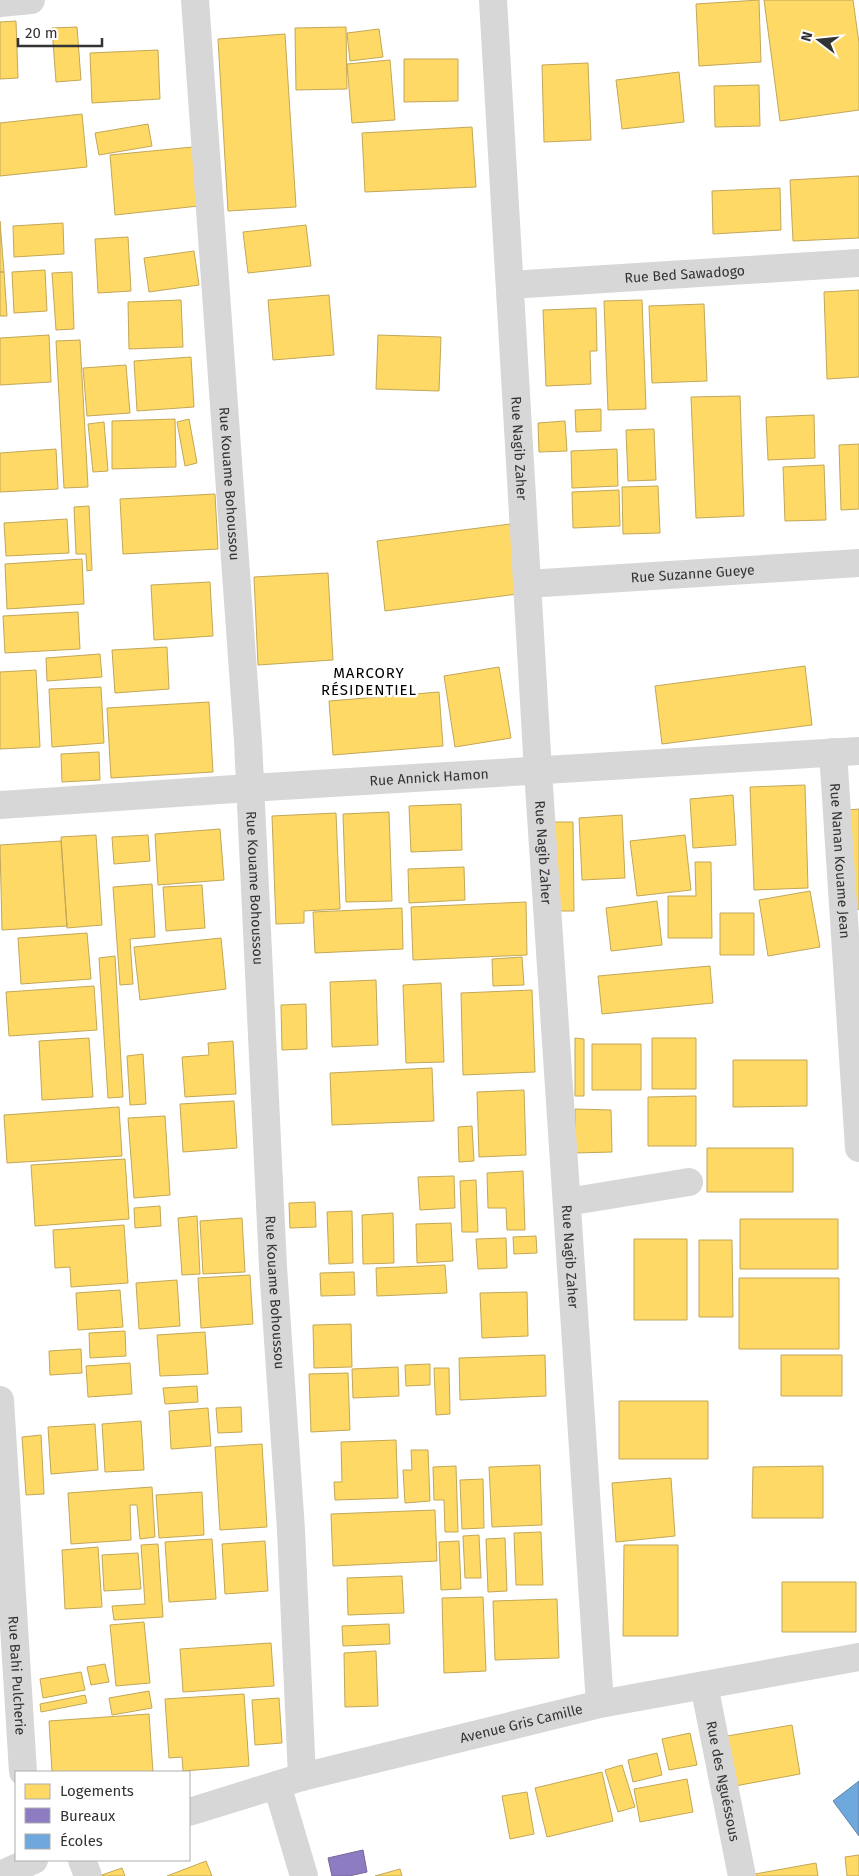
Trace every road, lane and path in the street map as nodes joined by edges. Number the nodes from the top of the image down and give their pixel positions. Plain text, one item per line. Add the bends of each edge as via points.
1 (31, 0) edge
2 (195, 0) edge
3 (493, 0) edge
4 (0, 3) edge
5 (859, 263) edge
6 (510, 285) junction
7 (859, 563) edge
8 (527, 584) junction
9 (846, 751) edge
10 (538, 771) junction
11 (249, 788) junction
12 (0, 806) edge
13 (856, 1049) edge
14 (859, 1148) edge
15 (689, 1182) dead end
16 (567, 1202) junction
17 (0, 1400) edge
18 (859, 1657) edge
19 (704, 1685) junction
20 (600, 1704) junction
21 (23, 1771) edge
22 (289, 1781) junction
23 (190, 1812) edge
24 (28, 1861) edge
25 (82, 1861) edge
26 (0, 1875) edge
27 (88, 1876) edge
28 (304, 1876) edge
29 (742, 1876) edge

1 - 4 street
2 - 11 street, Rue Kouame Bohoussou
3 - 6 street, Rue Nagib Zaher
5 - 6 street, Rue Bed Sawadogo
6 - 8 street, Rue Nagib Zaher
7 - 8 street, Rue Suzanne Gueye
8 - 10 street, Rue Nagib Zaher
9 - 10 street, Rue Annick Hamon
9 - 13 street, Rue Nanan Kouame Jean
10 - 11 street, Rue Annick Hamon
10 - 16 street, Rue Nagib Zaher
11 - 12 street, Rue Annick Hamon
11 - 22 street, Rue Kouame Bohoussou via 273,1267 291,1530
13 - 14 street, Rue Nanan Kouame Jean
15 - 16 street
16 - 20 street, Rue Nagib Zaher
17 - 21 street, Rue Bahi Pulcherie
18 - 19 street, Avenue Gris Camille
19 - 20 street, Avenue Gris Camille
19 - 29 street, Rue des Nguéssous
20 - 22 street, Avenue Gris Camille
22 - 23 street, Avenue Gris Camille
22 - 28 street, Rue Kouame Bohoussou
24 - 26 street
25 - 27 street

